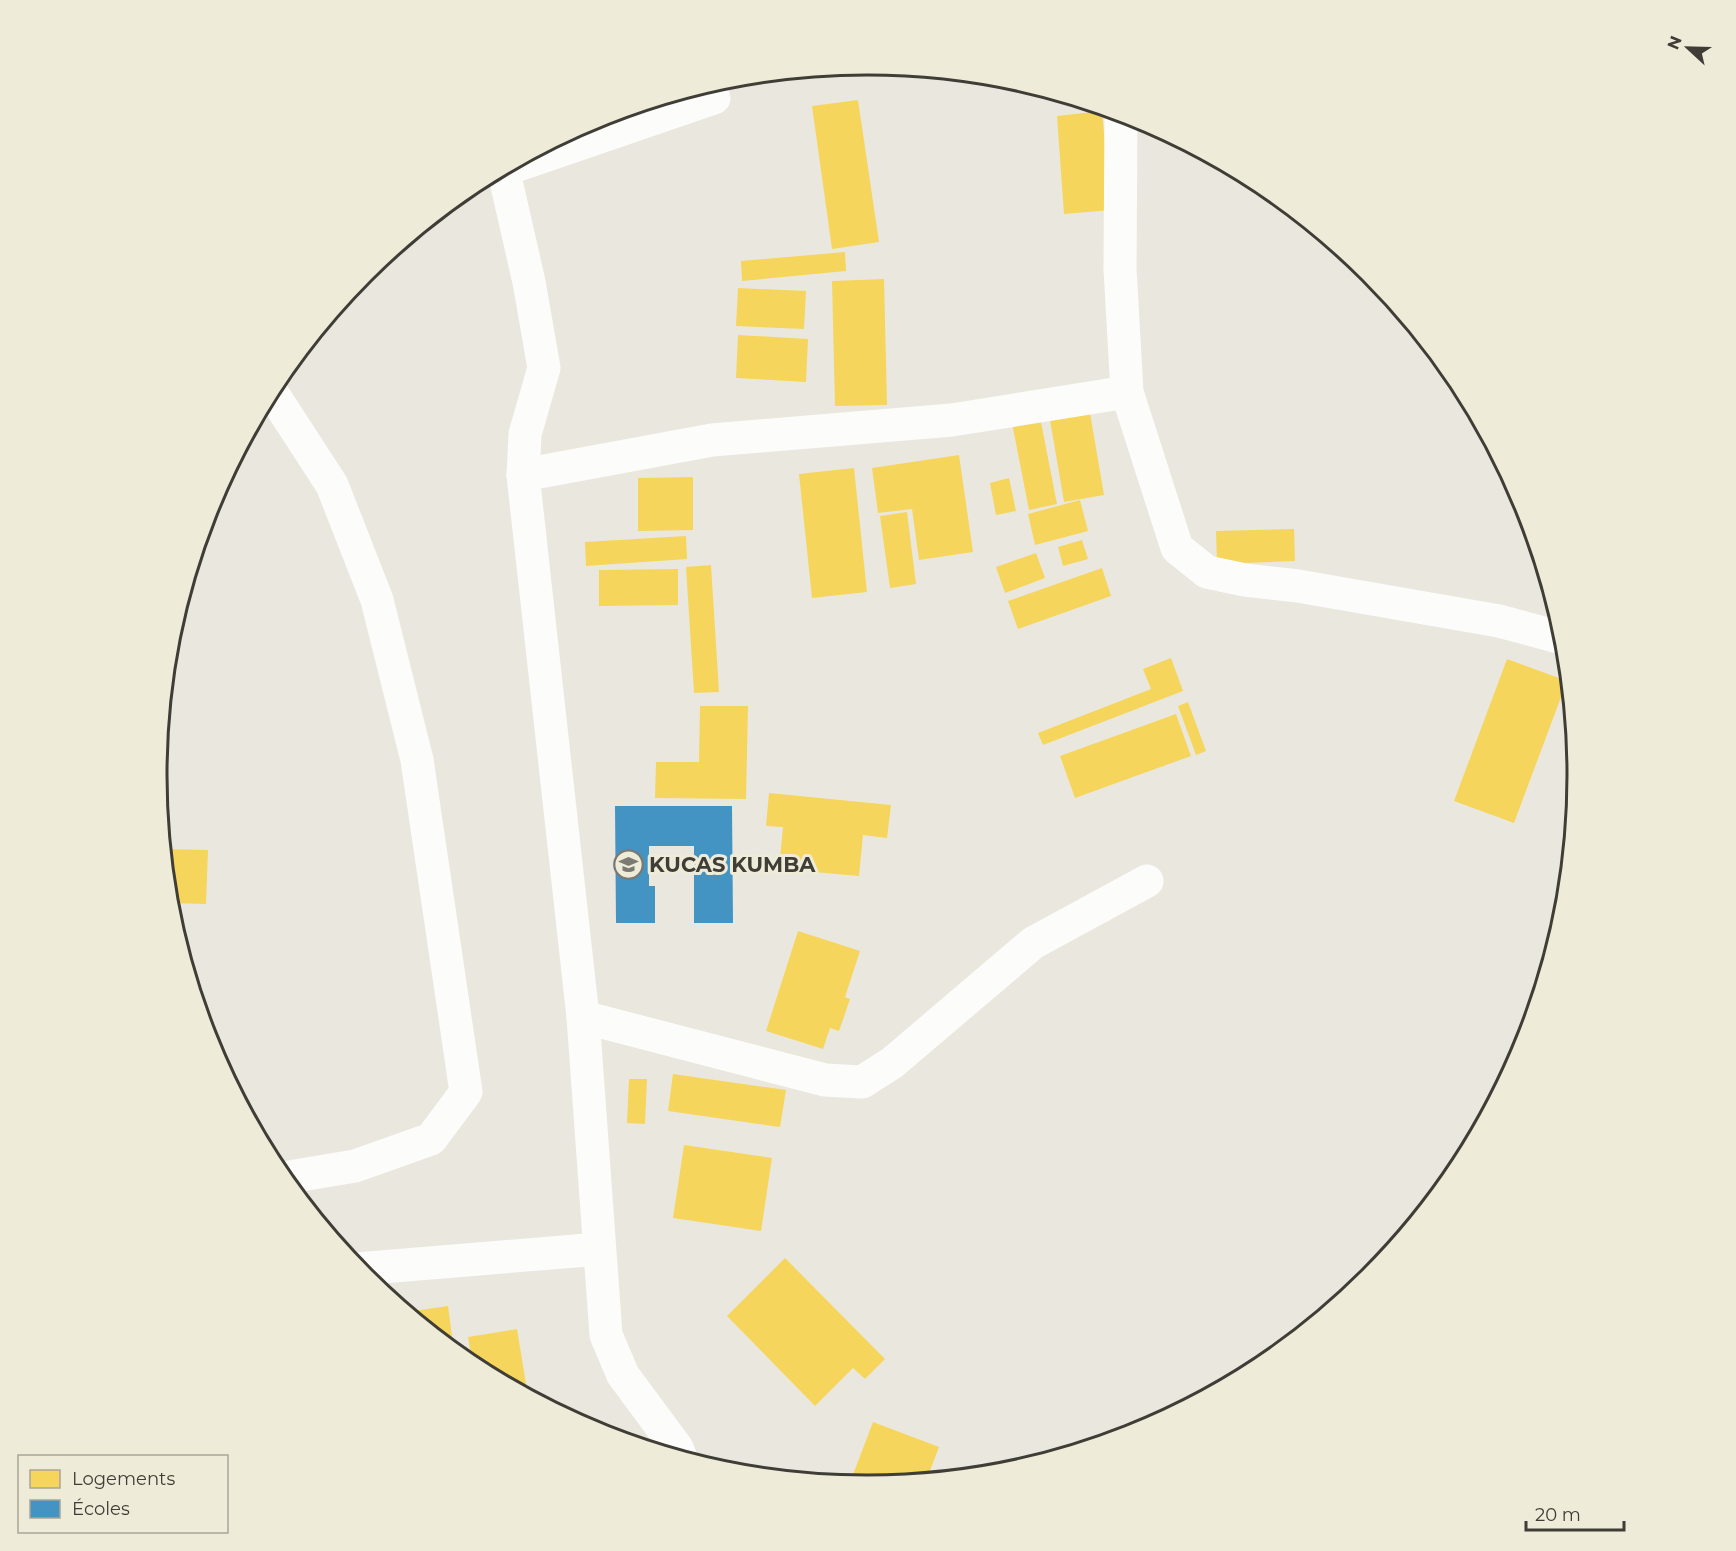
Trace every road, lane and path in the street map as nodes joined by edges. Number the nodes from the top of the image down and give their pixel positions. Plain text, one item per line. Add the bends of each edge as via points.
1 (714, 98) dead end
2 (1120, 122) edge
3 (542, 156) edge
4 (505, 177) edge
5 (1127, 393) junction
6 (277, 400) edge
7 (523, 476) junction
8 (1554, 636) edge
9 (1147, 881) dead end
10 (583, 1017) junction
11 (294, 1176) edge
12 (599, 1249) junction
13 (370, 1268) edge
14 (677, 1449) edge

1 - 3 street
2 - 5 street via 1120,269
4 - 7 street via 544,368 525,434
5 - 7 street via 952,420 712,440
5 - 8 street via 1177,548 1207,572 1499,621
6 - 11 street via 332,485 378,600 417,760 466,1092 431,1139 356,1166
7 - 10 street
9 - 10 street via 1033,943 892,1063 861,1082 825,1080
10 - 12 street
12 - 13 street
12 - 14 street via 606,1335 623,1375

